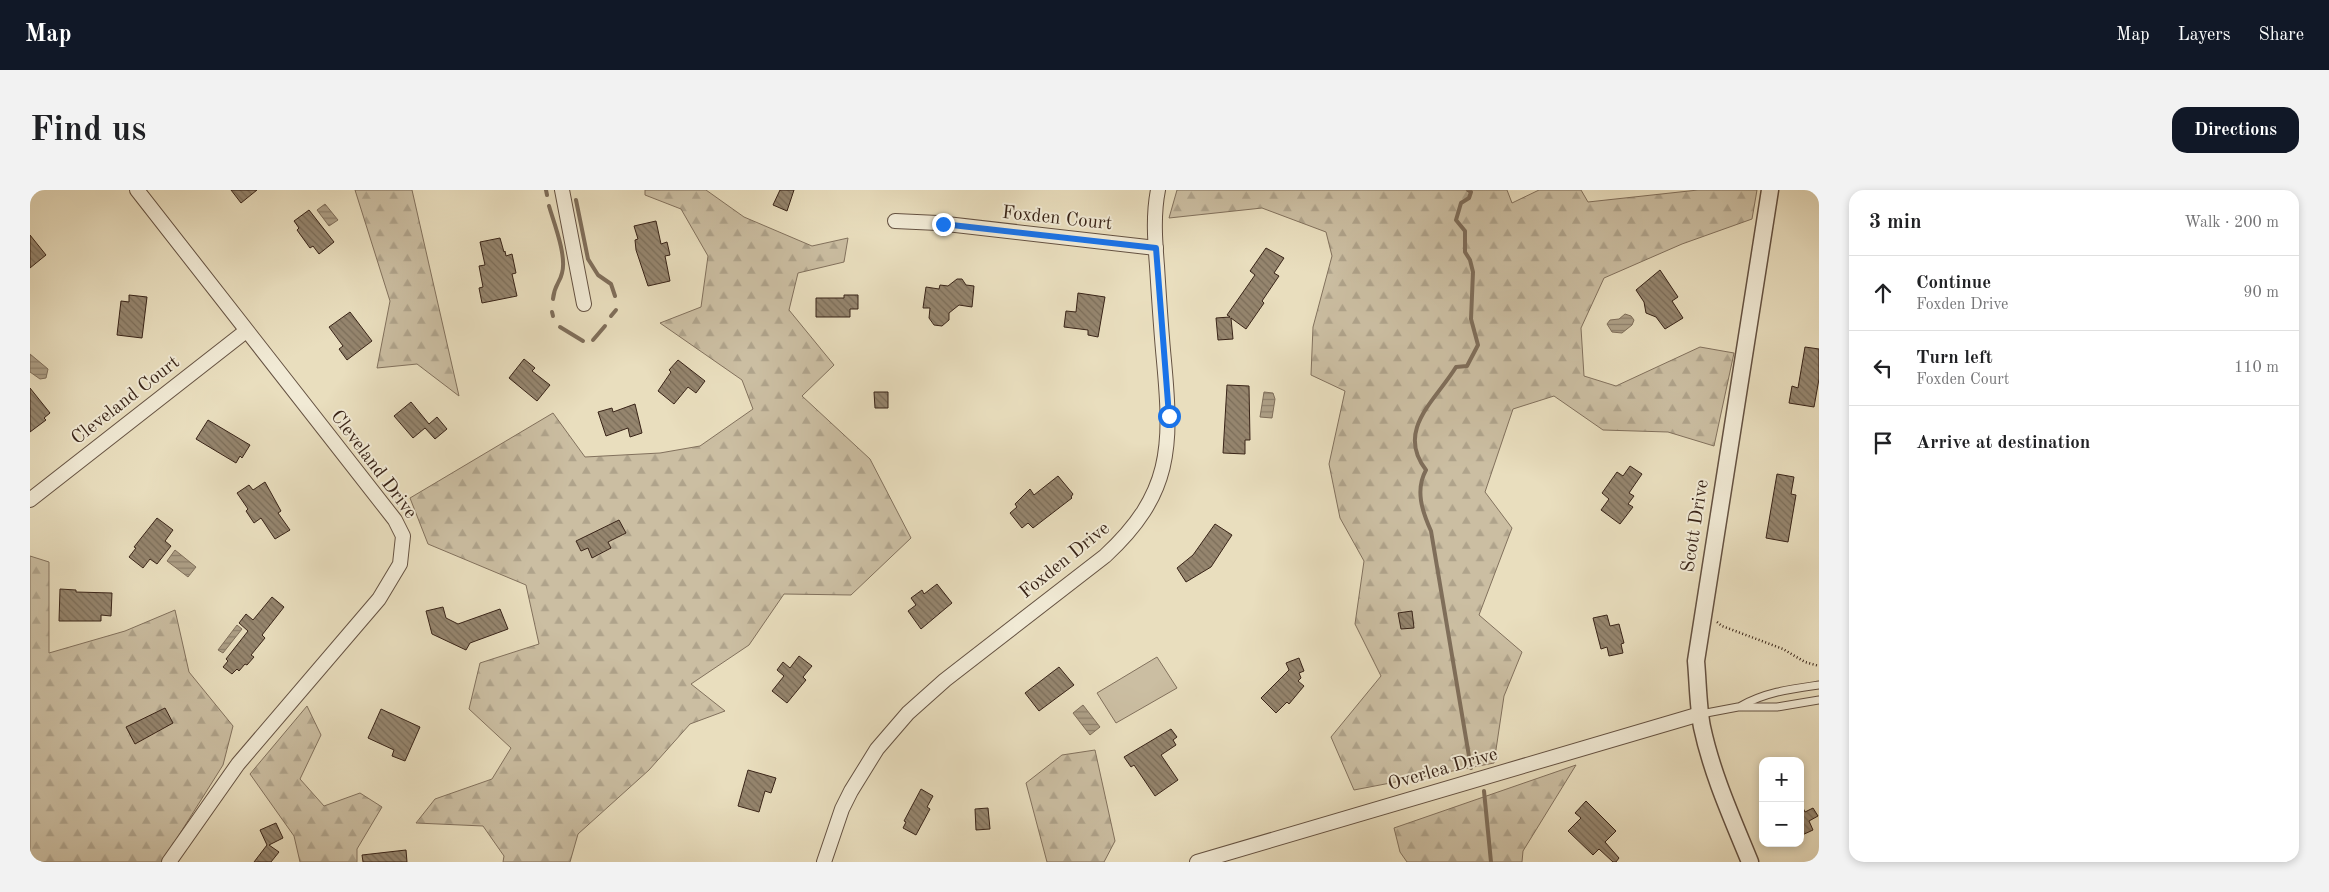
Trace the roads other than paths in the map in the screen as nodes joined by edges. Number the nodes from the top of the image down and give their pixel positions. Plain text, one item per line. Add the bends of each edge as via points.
1 (137, 190) edge
2 (562, 190) edge
3 (1158, 190) edge
4 (1770, 190) edge
5 (895, 221) dead end
6 (1156, 248) junction
7 (584, 304) dead end
8 (246, 331) junction
9 (30, 500) edge
10 (1819, 685) edge
11 (1819, 700) edge
12 (1738, 707) junction
13 (1700, 714) junction
14 (169, 862) edge
15 (824, 862) edge
16 (1197, 862) edge
17 (1750, 862) edge

1 - 8 street, Cleveland Drive
2 - 7 street
3 - 6 street, Foxden Drive
4 - 13 street, Scott Drive via 1699,634 1696,661
5 - 6 street, Foxden Court
6 - 15 street, Foxden Drive via 1169,416 1167,452 1151,501 1106,556 945,680 908,713 877,749 851,791
8 - 9 street, Cleveland Court
8 - 14 street, Cleveland Drive via 395,520 402,536 400,564 379,599 238,764
10 - 12 lane via 1774,692
11 - 12 lane via 1777,707
12 - 13 lane
13 - 16 street, Overlea Drive
13 - 17 street, Scott Drive via 1715,775

